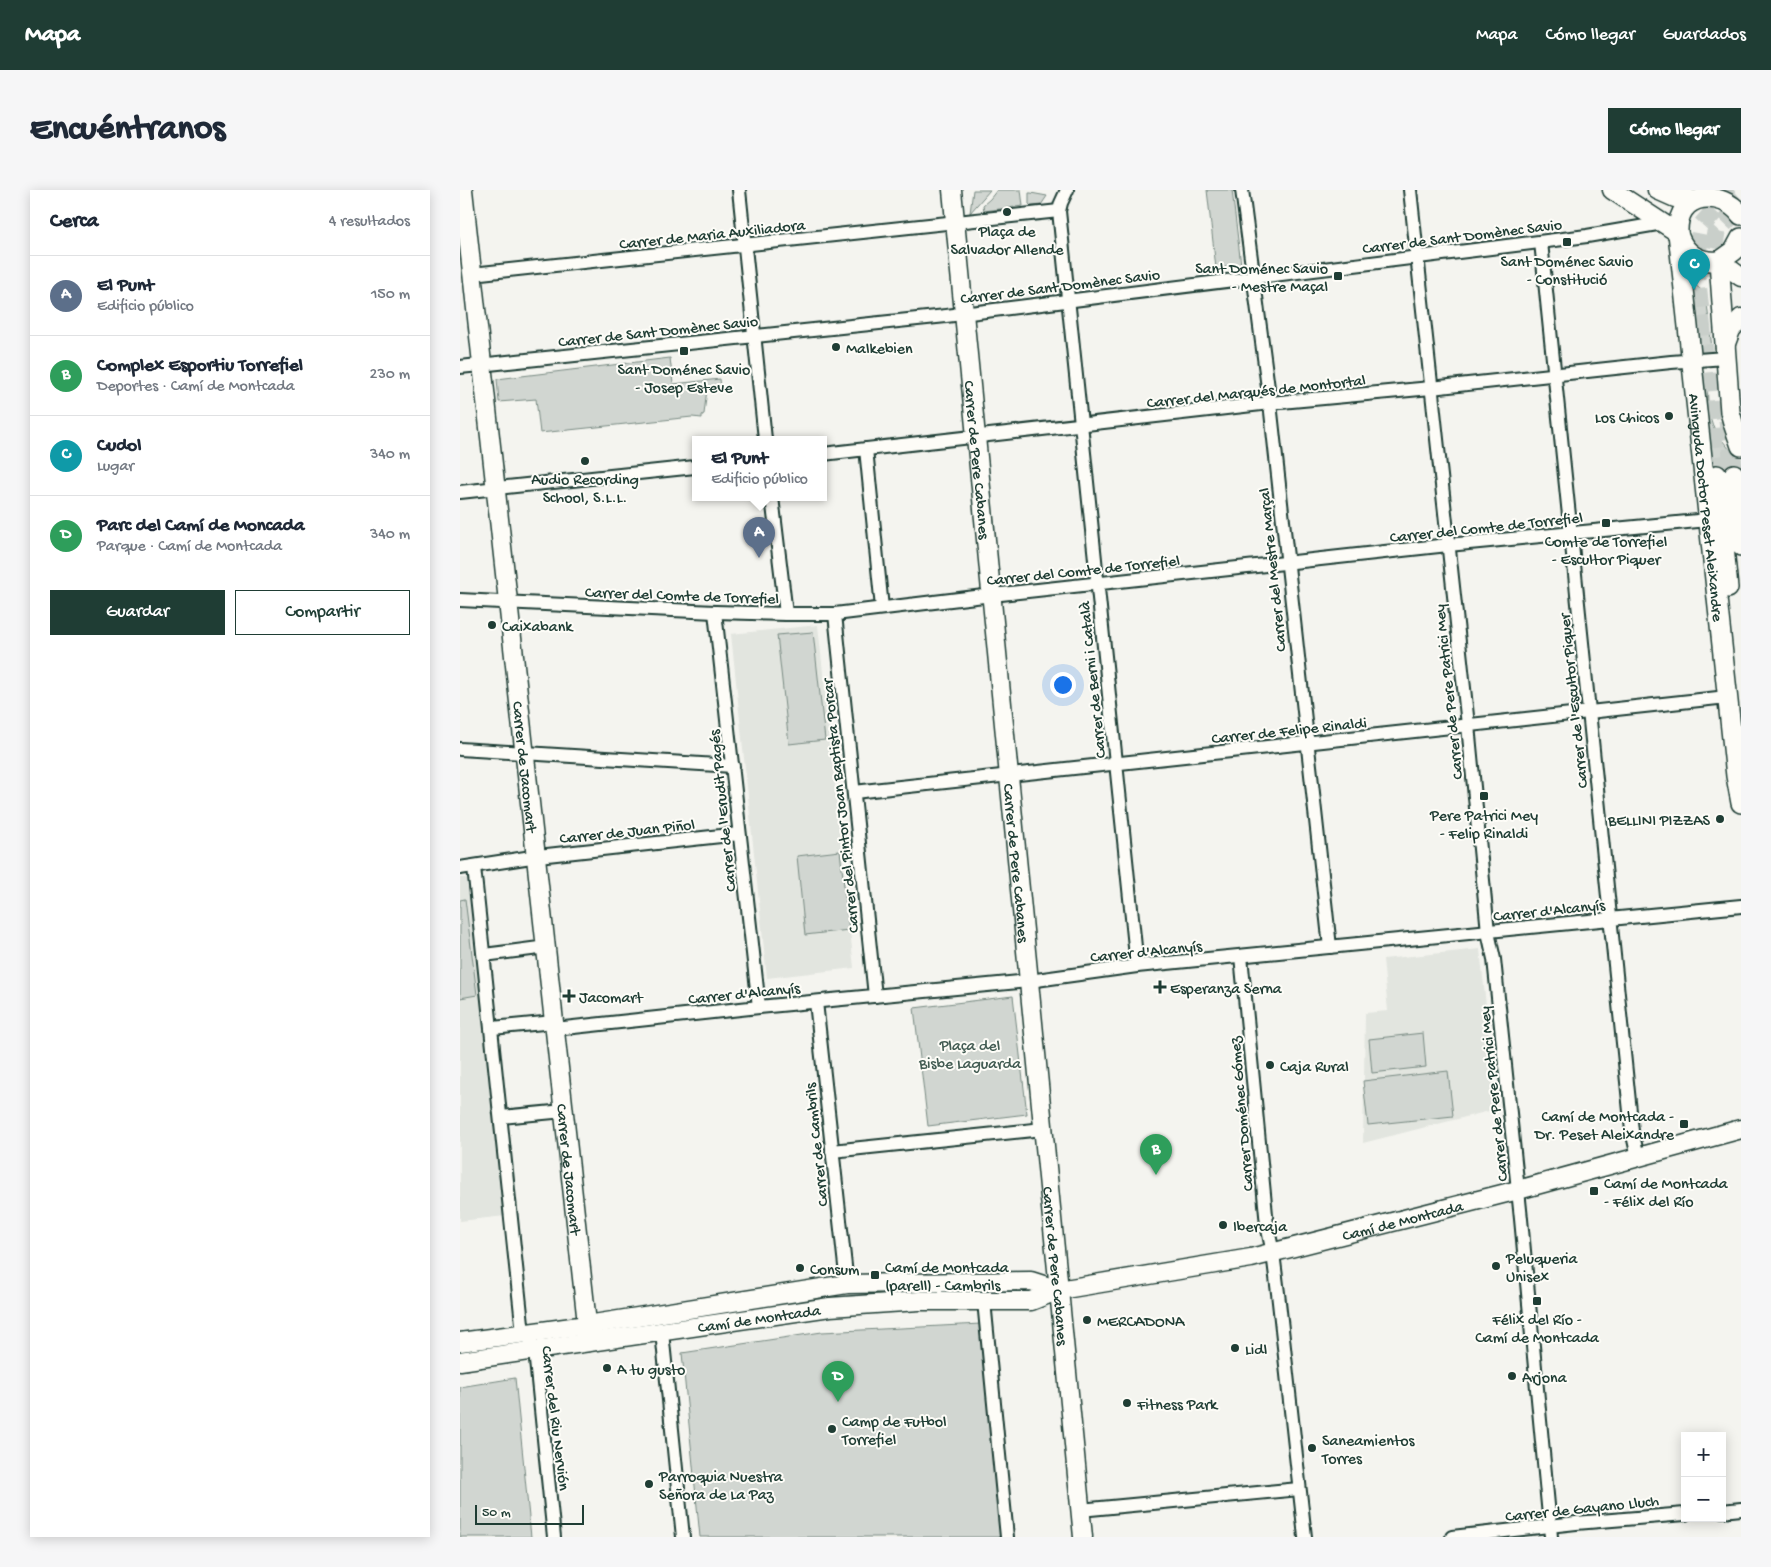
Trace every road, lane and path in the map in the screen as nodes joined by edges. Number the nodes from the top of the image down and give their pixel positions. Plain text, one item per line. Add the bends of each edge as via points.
1 (463, 190) edge
2 (740, 190) edge
3 (952, 190) edge
4 (1067, 190) edge
5 (1242, 190) edge
6 (1410, 190) edge
7 (1612, 190) edge
8 (1657, 190) edge
9 (1718, 192) edge
10 (1691, 199) junction
11 (1059, 211) junction
12 (1741, 215) edge
13 (955, 222) junction
14 (1673, 229) junction
15 (1741, 238) edge
16 (1540, 242) junction
17 (746, 246) junction
18 (1418, 258) junction
19 (1720, 261) junction
20 (472, 274) junction
21 (1741, 277) edge
22 (1254, 278) junction
23 (1068, 301) junction
24 (965, 313) junction
25 (1741, 318) edge
26 (755, 336) junction
27 (1725, 352) junction
28 (1692, 360) junction
29 (482, 365) junction
30 (460, 367) edge
31 (1553, 374) junction
32 (1431, 388) junction
33 (1270, 403) junction
34 (1081, 424) junction
35 (765, 436) edge
36 (977, 436) junction
37 (1741, 446) edge
38 (866, 449) junction
39 (827, 454) edge
40 (692, 467) edge
41 (496, 488) junction
42 (460, 492) edge
43 (772, 501) edge
44 (1708, 520) junction
45 (1570, 533) junction
46 (1448, 545) junction
47 (1741, 546) edge
48 (1287, 563) junction
49 (1098, 584) junction
50 (992, 595) junction
51 (460, 600) edge
52 (509, 602) junction
53 (882, 608) junction
54 (714, 612) junction
55 (786, 614) junction
56 (835, 614) junction
57 (1728, 697) junction
58 (1589, 712) junction
59 (1741, 713) edge
60 (1468, 725) junction
61 (1307, 743) junction
62 (460, 749) edge
63 (525, 754) junction
64 (1117, 764) junction
65 (732, 766) junction
66 (1009, 776) junction
67 (854, 792) junction
68 (1741, 803) edge
69 (739, 834) junction
70 (538, 856) junction
71 (474, 867) junction
72 (460, 868) edge
73 (1741, 906) edge
74 (1611, 919) junction
75 (1488, 932) junction
76 (547, 947) junction
77 (1330, 947) junction
78 (484, 955) junction
79 (1241, 956) junction
80 (1137, 966) junction
81 (1029, 981) junction
82 (875, 996) junction
83 (816, 1002) junction
84 (759, 1006) junction
85 (555, 1025) junction
86 (492, 1028) junction
87 (564, 1111) junction
88 (501, 1117) junction
89 (1043, 1129) junction
90 (1741, 1129) edge
91 (832, 1152) junction
92 (1638, 1157) junction
93 (1518, 1190) junction
94 (1273, 1253) junction
95 (847, 1284) junction
96 (1059, 1290) junction
97 (984, 1301) junction
98 (662, 1332) junction
99 (525, 1333) junction
100 (588, 1333) junction
101 (460, 1342) edge
102 (535, 1350) junction
103 (460, 1361) edge
104 (1299, 1489) junction
105 (1741, 1509) edge
106 (1080, 1510) junction
107 (1726, 1511) edge
108 (1681, 1515) edge
109 (1551, 1532) edge
110 (554, 1537) edge
111 (684, 1537) edge
112 (1007, 1537) edge
113 (1083, 1537) edge
114 (1305, 1537) edge
115 (1452, 1537) edge

1 - 20 street, Carrer de Jacomart
2 - 17 street
3 - 13 street, Carrer de Pere Cabanes
4 - 11 street
5 - 22 street, Carrer del Mestre Marçal
6 - 18 street, Carrer de Pere Patrici Mey
7 - 14 street
8 - 10 street via 1675,198
9 - 10 main road
9 - 12 main road via 1731,201
10 - 14 main road, Avinguda Doctor Peset Aleixandre via 1680,212
11 - 13 street
11 - 23 street, Carrer de Berni i Català
13 - 17 street, Carrer de Maria Auxiliadora
13 - 24 street, Carrer de Pere Cabanes
14 - 16 street, Carrer de Sant Domènec Savio
14 - 19 main road via 1693,256
14 - 28 main road, Avinguda Doctor Peset Aleixandre
15 - 19 main road via 1734,251
16 - 18 street, Carrer de Sant Domènec Savio
16 - 31 street, Carrer de l'Escultor Piquer
17 - 20 street, Carrer de Maria Auxiliadora
17 - 26 street
18 - 22 street, Carrer de Sant Domènec Savio
18 - 32 street, Carrer de Pere Patrici Mey
19 - 21 street
19 - 27 main road, Avinguda Doctor Peset Aleixandre
20 - 29 street, Carrer de Jacomart
22 - 23 street, Carrer de Sant Domènec Savio
22 - 33 street, Carrer del Mestre Marçal
23 - 24 street, Carrer de Sant Domènec Savio
23 - 34 street, Carrer de Berni i Català
24 - 26 street, Carrer de Sant Domènec Savio
24 - 36 street, Carrer de Pere Cabanes
25 - 27 street via 1731,330
26 - 29 street, Carrer de Sant Domènec Savio
26 - 35 street
27 - 28 street
27 - 37 main road, Avinguda Doctor Peset Aleixandre via 1730,412
28 - 31 street, Carrer del Marqués de Montortal
28 - 44 main road, Avinguda Doctor Peset Aleixandre
29 - 30 street, Carrer de Sant Domènec Savio
29 - 41 street, Carrer de Jacomart
31 - 32 street, Carrer del Marqués de Montortal
31 - 45 street, Carrer de l'Escultor Piquer
32 - 33 street, Carrer del Marqués de Montortal
32 - 46 street, Carrer de Pere Patrici Mey
33 - 34 street, Carrer del Marqués de Montortal
33 - 48 street, Carrer del Mestre Marçal
34 - 36 street, Carrer del Marqués de Montortal
34 - 49 street, Carrer de Berni i Català
36 - 38 street, Carrer del Marqués de Montortal
36 - 50 street, Carrer de Pere Cabanes
38 - 39 street, Carrer del Marqués de Montortal
38 - 53 street
40 - 41 street
41 - 42 street
41 - 52 street, Carrer de Jacomart
43 - 55 street
44 - 45 street, Carrer del Comte de Torrefiel
44 - 57 main road, Avinguda Doctor Peset Aleixandre
45 - 46 street, Carrer del Comte de Torrefiel
45 - 58 street, Carrer de l'Escultor Piquer
46 - 48 street, Carrer del Comte de Torrefiel
46 - 60 street, Carrer de Pere Patrici Mey
47 - 59 main road, Avinguda Doctor Peset Aleixandre via 1725,474
48 - 49 street, Carrer del Comte de Torrefiel
48 - 61 street, Carrer del Mestre Marçal
49 - 50 street, Carrer del Comte de Torrefiel
49 - 64 street, Carrer de Berni i Català
50 - 53 street, Carrer del Comte de Torrefiel
50 - 66 street, Carrer de Pere Cabanes
51 - 52 street, Carrer del Comte de Torrefiel
52 - 54 street, Carrer del Comte de Torrefiel
52 - 63 street, Carrer de Jacomart
53 - 56 street, Carrer del Comte de Torrefiel
54 - 55 street, Carrer del Comte de Torrefiel
54 - 65 street, Carrer de l'Erudit Pagés
55 - 56 street, Carrer del Comte de Torrefiel
56 - 67 street, Carrer del Pintor Joan Baptista Porcar
57 - 58 street, Carrer de Felipe Rinaldi
57 - 68 main road, Avinguda Doctor Peset Aleixandre
58 - 60 street, Carrer de Felipe Rinaldi
58 - 74 street, Carrer de l'Escultor Piquer
60 - 61 street, Carrer de Felipe Rinaldi
60 - 75 street, Carrer de Pere Patrici Mey
61 - 64 street, Carrer de Felipe Rinaldi
61 - 77 street, Carrer del Mestre Marçal
62 - 63 street
63 - 65 street
63 - 70 street, Carrer de Jacomart
64 - 66 street, Carrer de Felipe Rinaldi
64 - 80 street, Carrer de Berni i Català
65 - 69 street, Carrer de l'Erudit Pagés
66 - 67 street, Carrer de Felipe Rinaldi
66 - 81 street, Carrer de Pere Cabanes
67 - 82 street, Carrer del Pintor Joan Baptista Porcar
69 - 70 street, Carrer de Juan Piñol
69 - 84 street, Carrer de l'Erudit Pagés
70 - 71 street, Carrer de Juan Piñol
70 - 76 street, Carrer de Jacomart
71 - 72 street, Carrer de Juan Piñol
71 - 78 street, Carrer del Riu Nervión
73 - 74 street, Carrer d'Alcanyís
74 - 75 street, Carrer d'Alcanyís
74 - 92 street, Carrer de l'Escultor Piquer via 1632,1131
75 - 77 street, Carrer d'Alcanyís
75 - 93 street, Carrer de Pere Patrici Mey via 1494,959
76 - 78 street
76 - 85 street, Carrer de Jacomart
77 - 79 street, Carrer d'Alcanyís
78 - 86 street, Carrer del Riu Nervión
79 - 80 street, Carrer d'Alcanyís
79 - 94 street, Carrer Doménec Gómez via 1267,1225
80 - 81 street, Carrer d'Alcanyís
81 - 82 street, Carrer d'Alcanyís
81 - 89 street, Carrer de Pere Cabanes
82 - 83 street, Carrer d'Alcanyís
83 - 84 street, Carrer d'Alcanyís
83 - 91 street, Carrer de Cambrils
84 - 85 street, Carrer d'Alcanyís
85 - 86 street, Carrer d'Alcanyís
85 - 87 street, Carrer de Jacomart
86 - 88 street, Carrer del Riu Nervión
87 - 88 street
87 - 100 street, Carrer de Jacomart
88 - 99 street, Carrer del Riu Nervión
89 - 91 street
89 - 96 street, Carrer de Pere Cabanes
90 - 92 street, Camí de Montcada
91 - 95 street, Carrer de Cambrils
92 - 93 street, Camí de Montcada
93 - 94 street, Camí de Montcada
93 - 109 street, Carrer de Pere Patrici Mey
94 - 96 street, Camí de Montcada
94 - 104 street, Carrer Doménec Gómez
95 - 96 street, Camí de Montcada via 1031,1281
95 - 100 street, Camí de Montcada
96 - 97 street, Camí de Montcada via 1031,1301
96 - 106 street, Carrer de Pere Cabanes
97 - 98 street, Camí de Montcada via 830,1307
97 - 112 street
98 - 100 street, Camí de Montcada
98 - 111 street
99 - 100 street, Camí de Montcada
99 - 101 street, Camí de Montcada
99 - 102 street, Carrer del Riu Nervión
100 - 102 street, Camí de Montcada
102 - 103 street, Camí de Montcada
102 - 110 street, Carrer del Riu Nervión
104 - 106 street
104 - 114 street, Carrer Doménec Gómez
105 - 107 street
106 - 113 street, Carrer de Pere Cabanes
108 - 109 street, Carrer de Gayano Lluch
109 - 115 street, Carrer de Gayano Lluch

